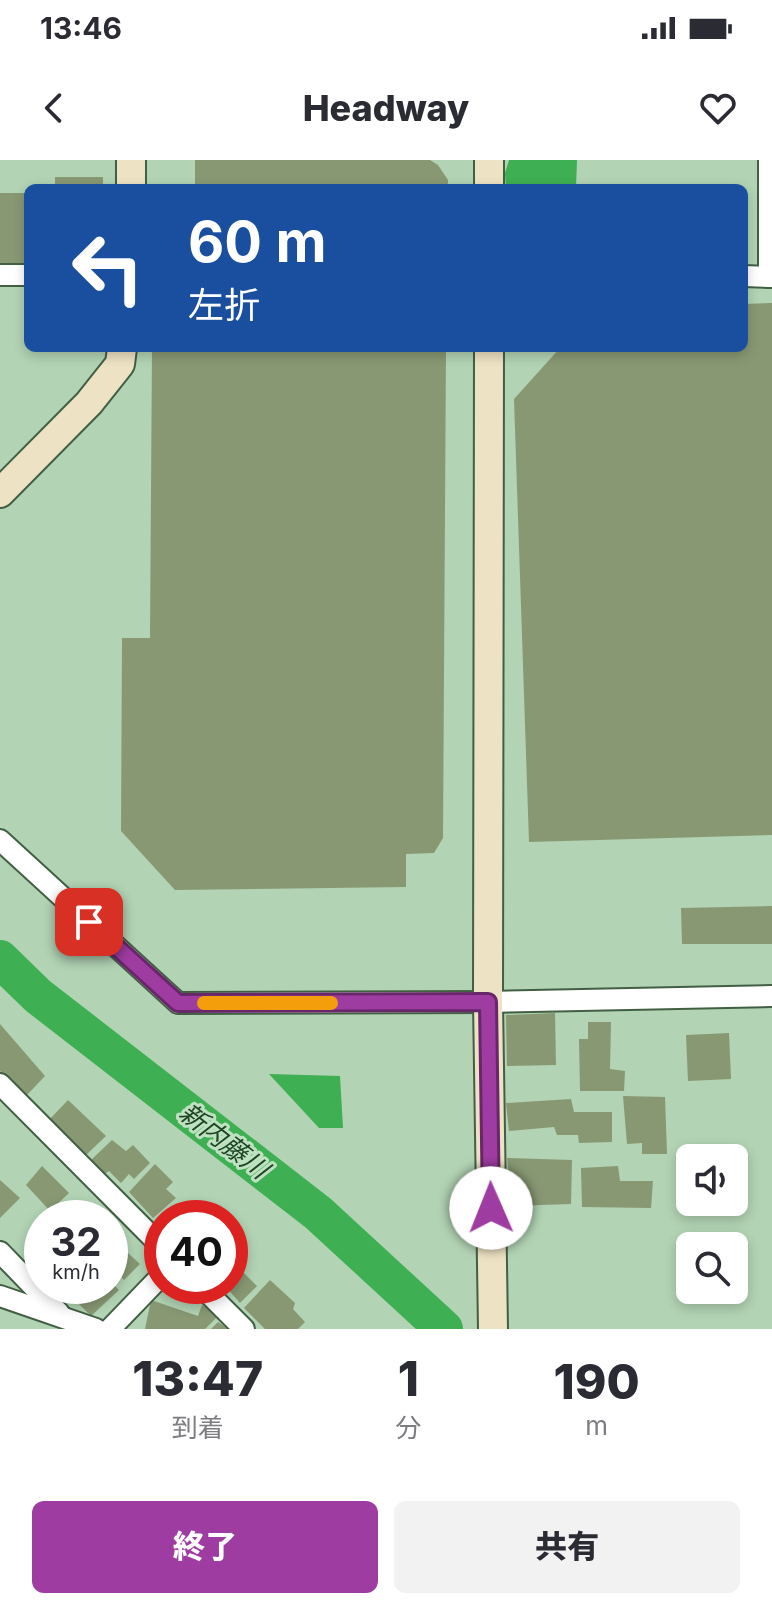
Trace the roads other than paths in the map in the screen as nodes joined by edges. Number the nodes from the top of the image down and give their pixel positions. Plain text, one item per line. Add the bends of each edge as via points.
1 (131, 160) edge
2 (489, 160) edge
3 (769, 160) edge
4 (131, 184) edge
5 (489, 184) edge
6 (0, 275) edge
7 (24, 275) edge
8 (748, 276) edge
9 (771, 277) edge
10 (122, 352) edge
11 (489, 352) edge
12 (0, 493) edge
13 (0, 840) edge
14 (772, 996) edge
15 (488, 1002) junction
16 (0, 1084) edge
17 (144, 1229) edge
18 (0, 1252) edge
19 (144, 1294) edge
20 (0, 1296) edge
21 (219, 1304) edge
22 (62, 1316) junction
23 (493, 1327) edge
24 (96, 1329) edge
25 (110, 1329) edge
26 (244, 1329) edge

1 - 4 street
2 - 5 street
3 - 9 street
6 - 7 street
8 - 9 street
10 - 12 street via 120,364 89,403
11 - 15 street
13 - 15 street via 178,1003
14 - 15 street
15 - 23 street
16 - 17 street
18 - 22 street
19 - 25 street
20 - 22 street
21 - 26 street
22 - 24 street

